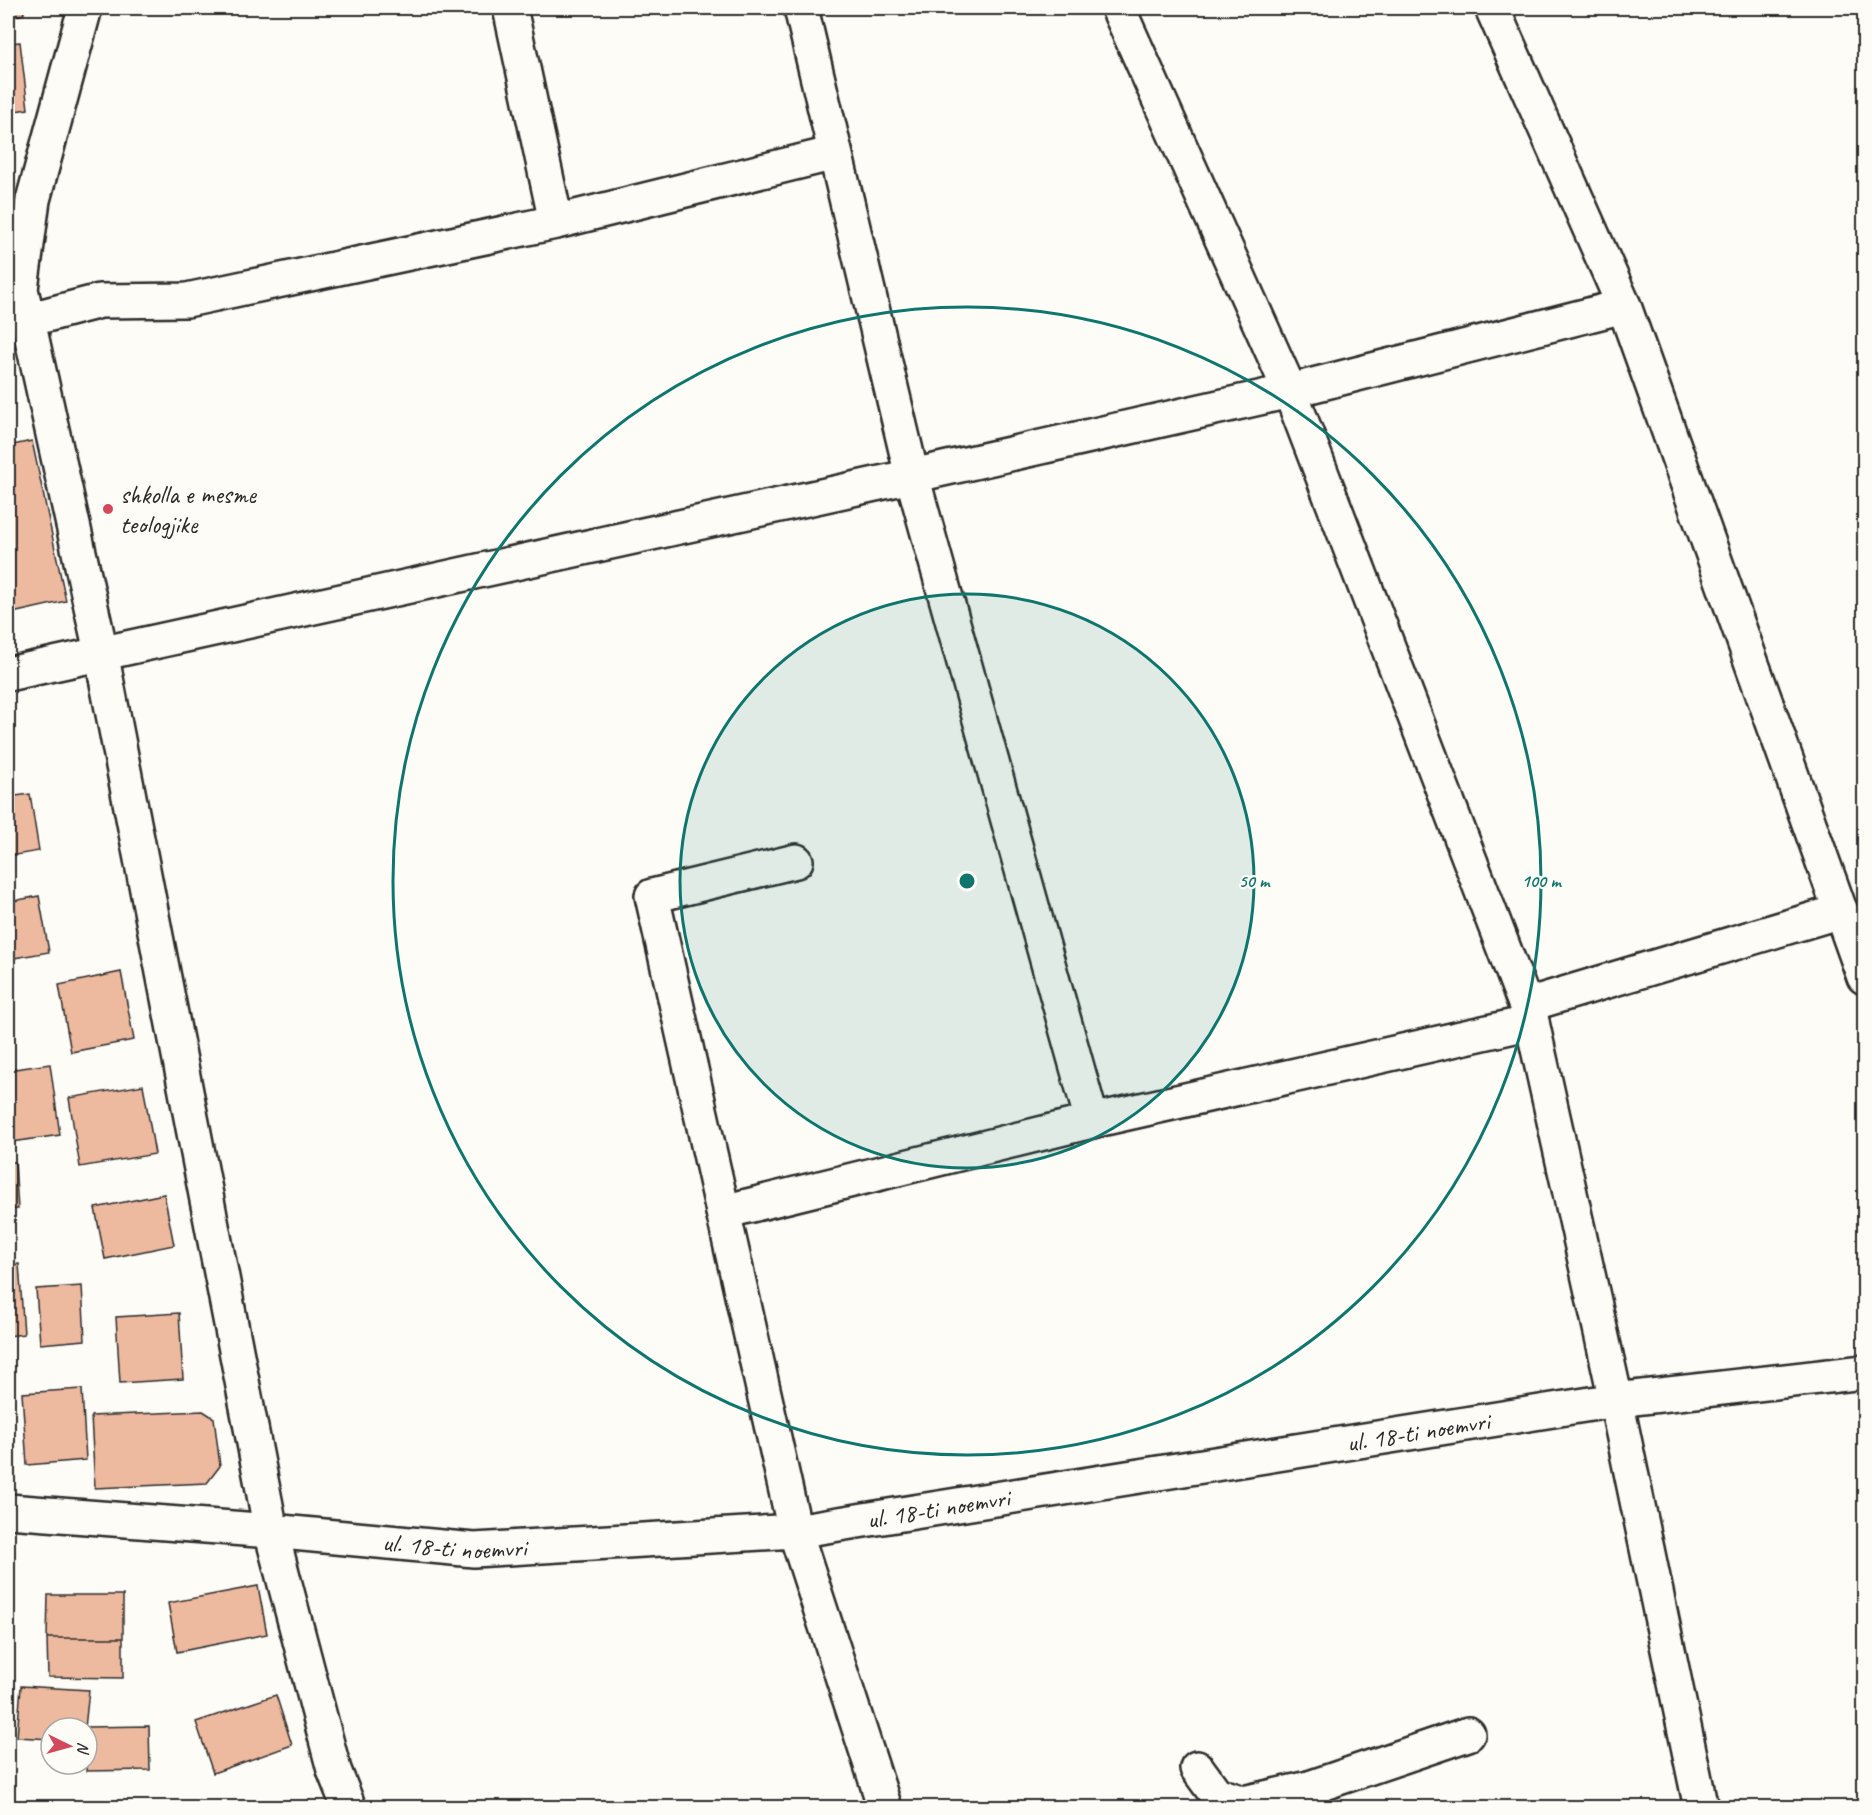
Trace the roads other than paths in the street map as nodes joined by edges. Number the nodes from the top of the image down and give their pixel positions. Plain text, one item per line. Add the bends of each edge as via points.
1 (85, 8) edge
2 (510, 8) edge
3 (801, 8) edge
4 (1118, 8) edge
5 (1492, 8) edge
6 (834, 153) junction
7 (556, 222) junction
8 (1624, 306) junction
9 (27, 320) junction
10 (1290, 391) junction
11 (912, 476) junction
12 (101, 652) junction
13 (8, 674) edge
14 (796, 861) dead end
15 (1841, 911) junction
16 (1864, 977) edge
17 (1530, 1014) junction
18 (1092, 1121) junction
19 (723, 1212) junction
20 (1864, 1372) edge
21 (1616, 1400) junction
22 (8, 1511) edge
23 (271, 1531) junction
24 (795, 1531) junction
25 (1468, 1734) dead end
26 (1197, 1768) dead end
27 (1312, 1798) edge
28 (349, 1808) edge
29 (885, 1808) edge
30 (1701, 1808) edge

1 - 9 street via 33,200 21,289
2 - 7 street
3 - 6 street
4 - 10 street
5 - 8 street
6 - 7 street
6 - 11 street
7 - 9 street via 187,300 100,301
8 - 10 street
8 - 15 street
9 - 12 street
10 - 11 street
10 - 17 street
11 - 12 street
11 - 18 street
12 - 13 street
12 - 23 street
14 - 19 street via 652,896
15 - 16 street
15 - 17 street
17 - 18 street
17 - 21 street
18 - 19 street
19 - 24 street
20 - 21 street, ul. 18-ti noemvri
21 - 24 street, ul. 18-ti noemvri
21 - 30 street
22 - 23 street, ul. 18-ti noemvri
23 - 24 street, ul. 18-ti noemvri via 474,1550
23 - 28 street via 334,1770
24 - 29 street
25 - 27 street
26 - 27 street via 1216,1794 1244,1803

